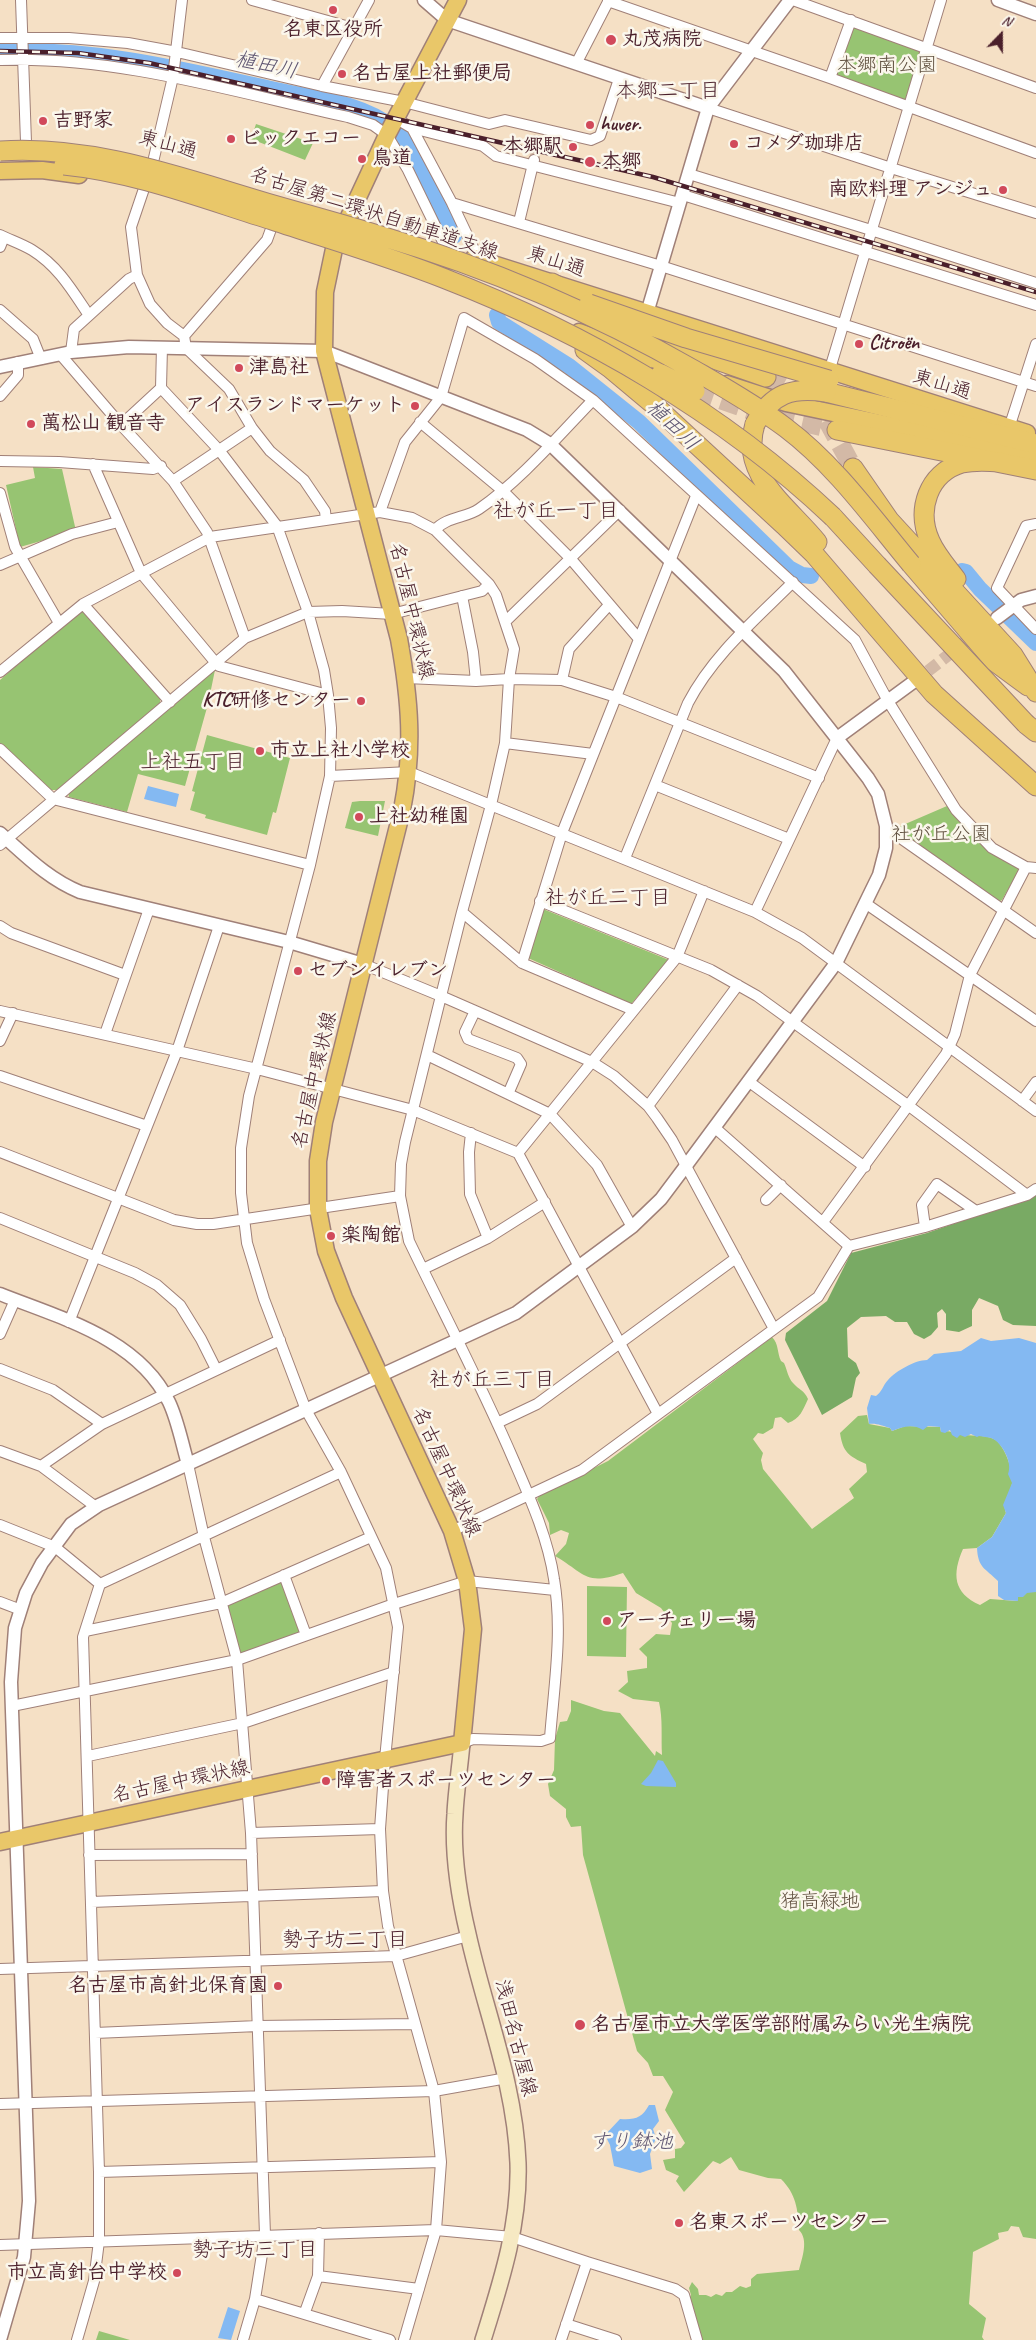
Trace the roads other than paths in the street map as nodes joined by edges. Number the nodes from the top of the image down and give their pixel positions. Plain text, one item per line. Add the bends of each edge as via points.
1 (22, 0) edge
2 (182, 0) edge
3 (252, 0) edge
4 (369, 0) edge
5 (424, 0) edge
6 (458, 0) edge
7 (608, 0) edge
8 (792, 0) edge
9 (942, 0) edge
10 (998, 0) edge
11 (1036, 14) edge
12 (447, 20) junction
13 (851, 20) junction
14 (353, 28) junction
15 (0, 38) edge
16 (927, 48) junction
17 (23, 49) junction
18 (751, 51) junction
19 (0, 60) edge
20 (576, 64) junction
21 (175, 66) junction
22 (830, 78) junction
23 (619, 79) junction
24 (322, 86) junction
25 (1036, 88) edge
26 (404, 102) junction
27 (910, 107) junction
28 (708, 108) junction
29 (391, 127) junction
30 (412, 128) junction
31 (26, 142) junction
32 (0, 143) edge
33 (0, 151) edge
34 (1036, 153) edge
35 (153, 162) junction
36 (533, 163) junction
37 (0, 164) edge
38 (890, 168) junction
39 (0, 171) edge
40 (689, 174) junction
41 (144, 189) junction
42 (682, 199) junction
43 (452, 203) junction
44 (1036, 212) edge
45 (348, 220) junction
46 (519, 222) junction
47 (269, 224) junction
48 (871, 230) junction
49 (2, 236) edge
50 (415, 246) junction
51 (0, 247) edge
52 (334, 249) junction
53 (447, 250) junction
54 (865, 252) junction
55 (479, 260) junction
56 (661, 266) junction
57 (136, 275) junction
58 (552, 283) junction
59 (1036, 283) edge
60 (497, 299) junction
61 (1036, 305) edge
62 (0, 310) edge
63 (647, 313) junction
64 (88, 314) junction
65 (843, 324) junction
66 (185, 342) junction
67 (1036, 344) edge
68 (162, 347) junction
69 (324, 352) junction
70 (66, 353) junction
71 (639, 355) junction
72 (41, 359) junction
73 (18, 362) junction
74 (0, 368) edge
75 (766, 377) tunnel mouth
76 (828, 381) junction
77 (1025, 382) junction
78 (1036, 386) edge
79 (161, 388) junction
80 (695, 391) tunnel mouth
81 (0, 396) edge
82 (441, 397) junction
83 (593, 400) junction
84 (420, 422) junction
85 (120, 425) junction
86 (252, 428) junction
87 (1009, 428) junction
88 (837, 430) tunnel mouth
89 (1036, 436) edge
90 (550, 444) junction
91 (1036, 444) edge
92 (219, 450) junction
93 (1036, 458) edge
94 (0, 461) edge
95 (1000, 462) junction
96 (94, 464) junction
97 (161, 466) junction
98 (854, 468) tunnel mouth
99 (1036, 470) edge
100 (174, 481) junction
101 (503, 491) junction
102 (0, 493) edge
103 (696, 496) junction
104 (762, 505) junction
105 (620, 510) junction
106 (373, 512) junction
107 (326, 520) junction
108 (118, 522) junction
109 (1036, 524) edge
110 (278, 526) junction
111 (435, 530) junction
112 (210, 537) junction
113 (19, 555) junction
114 (570, 558) junction
115 (670, 560) junction
116 (0, 564) edge
117 (141, 574) junction
118 (794, 582) junction
119 (489, 584) junction
120 (462, 596) junction
121 (1036, 596) edge
122 (83, 604) junction
123 (609, 605) junction
124 (1010, 608) junction
125 (308, 612) junction
126 (392, 614) junction
127 (997, 618) dead end
128 (506, 621) junction
129 (873, 621) junction
130 (59, 623) junction
131 (1036, 629) edge
132 (743, 632) junction
133 (245, 638) junction
134 (639, 640) junction
135 (1001, 643) junction
136 (215, 662) junction
137 (0, 672) edge
138 (406, 678) junction
139 (509, 679) junction
140 (562, 680) junction
141 (476, 681) junction
142 (912, 683) tunnel mouth
143 (1036, 692) edge
144 (328, 695) junction
145 (616, 697) junction
146 (888, 701) junction
147 (170, 702) junction
148 (680, 722) junction
149 (1033, 730) edge
150 (837, 738) junction
151 (505, 743) junction
152 (0, 749) edge
153 (593, 754) junction
154 (409, 772) junction
155 (330, 776) junction
156 (819, 778) junction
157 (655, 785) junction
158 (1036, 786) edge
159 (53, 799) junction
160 (491, 805) junction
161 (562, 833) junction
162 (886, 833) junction
163 (2, 838) edge
164 (789, 839) junction
165 (625, 858) junction
166 (310, 866) junction
167 (1031, 868) edge
168 (704, 891) junction
169 (540, 901) junction
170 (865, 903) junction
171 (149, 909) junction
172 (1003, 909) junction
173 (462, 912) junction
174 (755, 912) junction
175 (0, 926) edge
176 (219, 926) junction
177 (1036, 933) edge
178 (289, 942) junction
179 (677, 957) junction
180 (522, 963) junction
181 (836, 963) junction
182 (363, 964) junction
183 (970, 975) junction
184 (125, 976) junction
185 (738, 985) junction
186 (442, 996) junction
187 (475, 1010) junction
188 (633, 1010) junction
189 (0, 1011) edge
190 (13, 1012) junction
191 (1036, 1020) edge
192 (793, 1021) junction
193 (105, 1034) junction
194 (0, 1041) edge
195 (950, 1047) junction
196 (177, 1051) junction
197 (427, 1056) junction
198 (592, 1062) junction
199 (257, 1069) junction
200 (0, 1076) edge
201 (748, 1081) junction
202 (1036, 1082) edge
203 (333, 1089) junction
204 (508, 1094) junction
205 (1022, 1101) junction
206 (648, 1106) junction
207 (909, 1106) junction
208 (413, 1110) junction
209 (1036, 1111) edge
210 (550, 1114) junction
211 (147, 1126) junction
212 (714, 1127) junction
213 (471, 1133) junction
214 (0, 1152) edge
215 (518, 1153) junction
216 (685, 1167) junction
217 (864, 1167) junction
218 (781, 1185) junction
219 (1036, 1189) edge
220 (1027, 1194) junction
221 (400, 1196) junction
222 (118, 1198) junction
223 (766, 1200) dead end
224 (545, 1202) junction
225 (318, 1209) junction
226 (976, 1211) junction
227 (0, 1218) edge
228 (244, 1219) junction
229 (822, 1222) junction
230 (632, 1227) junction
231 (925, 1227) junction
232 (488, 1238) junction
233 (849, 1246) junction
234 (94, 1256) junction
235 (736, 1258) junction
236 (579, 1266) junction
237 (423, 1269) junction
238 (0, 1294) edge
239 (15, 1300) junction
240 (69, 1322) junction
241 (774, 1329) junction
242 (0, 1334) edge
243 (458, 1339) junction
244 (280, 1340) junction
245 (620, 1344) junction
246 (0, 1369) edge
247 (216, 1369) junction
248 (381, 1376) junction
249 (164, 1395) junction
250 (306, 1410) junction
251 (658, 1414) junction
252 (497, 1423) junction
253 (102, 1424) junction
254 (0, 1450) edge
255 (188, 1464) junction
256 (41, 1466) junction
257 (341, 1472) junction
258 (529, 1495) junction
259 (96, 1507) junction
260 (0, 1525) edge
261 (452, 1531) junction
262 (204, 1537) junction
263 (371, 1537) junction
264 (54, 1546) junction
265 (284, 1575) junction
266 (467, 1581) junction
267 (100, 1584) junction
268 (555, 1590) junction
269 (0, 1602) edge
270 (221, 1603) junction
271 (394, 1604) junction
272 (21, 1610) junction
273 (85, 1631) junction
274 (306, 1635) junction
275 (237, 1660) junction
276 (394, 1672) junction
277 (86, 1691) junction
278 (6, 1706) edge
279 (243, 1723) junction
280 (462, 1743) junction
281 (88, 1756) junction
282 (385, 1759) junction
283 (248, 1789) junction
284 (87, 1824) junction
285 (380, 1829) junction
286 (251, 1833) junction
287 (16, 1839) junction
288 (0, 1842) edge
289 (252, 1854) junction
290 (89, 1855) junction
291 (383, 1891) junction
292 (253, 1897) junction
293 (91, 1902) junction
294 (468, 1936) junction
295 (396, 1956) junction
296 (255, 1961) junction
297 (94, 1965) junction
298 (22, 1968) junction
299 (0, 1969) edge
300 (415, 2024) junction
301 (258, 2026) junction
302 (95, 2033) junction
303 (507, 2078) junction
304 (434, 2091) junction
305 (261, 2098) junction
306 (96, 2102) junction
307 (0, 2104) edge
308 (26, 2104) junction
309 (441, 2162) junction
310 (264, 2167) junction
311 (100, 2172) junction
312 (436, 2230) junction
313 (319, 2233) junction
314 (265, 2236) junction
315 (512, 2237) junction
316 (99, 2241) junction
317 (25, 2243) junction
318 (0, 2245) edge
319 (587, 2262) junction
320 (318, 2276) junction
321 (419, 2289) junction
322 (255, 2299) junction
323 (305, 2312) junction
324 (566, 2324) junction
325 (0, 2340) edge
326 (77, 2340) edge
327 (243, 2340) edge
328 (390, 2340) edge
329 (404, 2340) edge
330 (483, 2340) edge
331 (561, 2340) edge
332 (616, 2340) edge
333 (697, 2340) edge

1 - 17 street
2 - 21 street
3 - 14 street
4 - 14 street
5 - 12 street
6 - 12 main road, 名古屋中環状線
7 - 18 street
7 - 20 street
8 - 13 street
8 - 18 street
9 - 16 street
10 - 11 street
12 - 20 street
12 - 26 main road, 名古屋中環状線
13 - 16 street
13 - 22 street
14 - 24 street
15 - 17 street
16 - 25 street
16 - 27 street
17 - 19 street
17 - 21 street via 99,64
17 - 21 street via 69,38 128,44
17 - 31 street
18 - 22 street
18 - 28 street
20 - 23 street
21 - 24 street
21 - 29 street via 311,108
21 - 35 street
22 - 27 street
23 - 26 street via 600,136 591,140 540,131 506,120 489,124
23 - 28 street
24 - 26 street
26 - 29 main road, 名古屋中環状線
27 - 34 street
27 - 38 street
28 - 38 street
28 - 40 street
29 - 30 street
29 - 45 main road, 名古屋中環状線
29 - 53 street
30 - 36 street via 483,146 496,156
30 - 43 street
31 - 32 main road, 東山通
31 - 35 main road, 東山通 via 77,145
33 - 50 highway, 名古屋第二環状自動車道支線, bridge via 68,152 118,160
35 - 41 street
35 - 45 main road, 東山通
36 - 42 street
36 - 46 street
37 - 47 highway, 名古屋第二環状自動車道支線, bridge via 48,163 106,171
38 - 44 street
38 - 48 street
39 - 41 main road via 42,170 75,174
40 - 42 street
40 - 48 street
41 - 47 main road
41 - 57 street via 132,226
42 - 54 street
42 - 56 street
43 - 46 street
43 - 55 street
45 - 52 main road, 名古屋中環状線
45 - 53 main road, 東山通
46 - 56 street
47 - 52 main road
47 - 66 street via 267,240
47 - 80 highway, bridge via 389,251 488,286 566,321
47 - 149 highway, 名古屋第二環状自動車道支線, bridge via 442,277 573,336 664,388 774,466 833,517
48 - 54 street
48 - 59 street
49 - 51 street
49 - 64 street via 46,259 60,273
50 - 76 highway, bridge via 518,278 686,338
50 - 143 highway, 名古屋第二環状自動車道支線, bridge via 585,314 744,399 786,428 824,462 994,661
52 - 60 main road
52 - 69 main road, 名古屋中環状線 via 325,292
53 - 55 main road, 東山通
54 - 61 street
54 - 65 street
55 - 58 main road, 東山通
56 - 63 street
56 - 65 street
57 - 64 street
57 - 66 street via 150,304
58 - 63 main road, 東山通
58 - 75 highway via 668,343
60 - 71 main road
60 - 104 highway via 581,347 610,368
62 - 72 street via 33,339
63 - 76 main road, 東山通
64 - 70 street via 74,329
65 - 76 street
65 - 77 street
66 - 68 street
66 - 69 street
66 - 86 street via 228,390
67 - 77 street
68 - 70 street
68 - 79 street
69 - 82 street
69 - 106 main road, 名古屋中環状線
70 - 72 street
70 - 85 street
71 - 93 main road via 786,403
71 - 104 highway via 643,374 650,386 709,442
72 - 73 street
73 - 74 street
73 - 81 street via 18,374
76 - 87 main road, 東山通
76 - 91 highway via 951,422
76 - 129 highway, bridge via 782,395 767,406 755,424 751,452 758,472 772,492 822,548
77 - 78 street
77 - 87 street
79 - 85 street
79 - 92 street
82 - 83 street via 464,318 535,359
82 - 84 street
82 - 90 street via 527,430
83 - 90 street
83 - 103 street
84 - 101 street
84 - 106 street via 405,442
85 - 97 street
86 - 92 street
86 - 107 street via 270,450 304,480 324,511
87 - 89 main road, 東山通
88 - 95 highway
90 - 101 street
90 - 105 street
92 - 100 street
92 - 110 street
94 - 96 street
95 - 99 highway
95 - 135 highway via 970,462 946,470 927,495 924,517 936,552
96 - 97 street via 153,469
96 - 108 street
97 - 100 street
98 - 135 highway via 889,520
100 - 112 street
101 - 111 street via 478,510 440,524
101 - 114 street
102 - 113 street
103 - 115 street
103 - 118 street
104 - 129 highway via 814,554
105 - 114 street
105 - 115 street
106 - 107 street
106 - 111 street via 412,518
106 - 126 main road, 名古屋中環状線
107 - 110 street
108 - 113 street via 72,534
108 - 117 street
109 - 124 street via 1026,526 997,588
110 - 112 street
110 - 125 street
111 - 119 street
112 - 117 street
112 - 133 street
113 - 116 street
113 - 130 street
114 - 123 street
114 - 128 street
115 - 132 street
115 - 134 street
117 - 122 street
117 - 136 street
118 - 132 street
118 - 146 street via 855,640
119 - 120 street via 482,590
119 - 128 street
120 - 126 street
120 - 141 street
121 - 124 street via 1021,600
122 - 130 street
122 - 147 street
123 - 134 street
123 - 140 street via 569,649
124 - 127 street
124 - 131 street
125 - 126 street
125 - 133 street
125 - 144 street
126 - 138 main road, 名古屋中環状線
128 - 139 street via 514,649
129 - 158 highway via 934,694
130 - 137 street
132 - 148 street via 699,682
132 - 150 street via 784,671
133 - 136 street
134 - 145 street
135 - 143 highway
136 - 144 street via 219,666
136 - 147 street
138 - 141 street
138 - 154 main road, 名古屋中環状線 via 410,720
139 - 140 street
139 - 141 street
139 - 151 street
140 - 145 street
142 - 146 street
144 - 155 street
145 - 148 street
145 - 153 street
146 - 150 street
146 - 167 street via 956,810 992,848
147 - 159 street
148 - 156 street
148 - 157 street
150 - 156 street
150 - 162 street via 878,794
151 - 153 street
151 - 160 street
152 - 159 street
153 - 161 street
154 - 155 street
154 - 160 street
154 - 182 main road, 名古屋中環状線
155 - 166 street
156 - 164 street
157 - 164 street
157 - 165 street
159 - 163 street
159 - 166 street
160 - 161 street
160 - 173 street
161 - 165 street
161 - 169 street
162 - 170 street via 883,864
162 - 172 street via 899,837
163 - 171 street via 66,886
164 - 174 street
165 - 168 street
166 - 178 street
167 - 172 street
168 - 174 street
168 - 179 street
169 - 179 street
169 - 180 street
170 - 181 street
170 - 183 street
171 - 176 street
171 - 184 street
172 - 177 street
172 - 183 street
173 - 180 street
173 - 186 street
174 - 181 street via 802,938
175 - 184 street
176 - 178 street
176 - 196 street
178 - 182 street
178 - 199 street
179 - 185 street
179 - 188 street
180 - 188 street
181 - 192 street
181 - 195 street
182 - 186 street
182 - 203 main road, 名古屋中環状線
183 - 191 street
183 - 195 street
184 - 193 street
185 - 192 street
185 - 206 street
186 - 187 street
186 - 197 street
187 - 198 street
187 - 204 street via 465,1032 468,1038 516,1058 521,1064
188 - 198 street
189 - 190 street
190 - 193 street
190 - 194 street
192 - 201 street
192 - 207 street
193 - 196 street
195 - 205 street
195 - 207 street
196 - 199 street
196 - 211 street
197 - 204 street
197 - 208 street
198 - 206 street via 614,1076
198 - 210 street
199 - 203 street
199 - 228 street via 241,1148
200 - 211 street
201 - 212 street
201 - 217 street
202 - 205 street
203 - 208 street
203 - 225 main road, 名古屋中環状線 via 318,1160
204 - 210 street
205 - 209 street
206 - 216 street via 672,1140
207 - 217 street
207 - 220 street
208 - 213 street
208 - 221 street via 404,1149
210 - 215 street
210 - 230 street via 597,1165
211 - 222 street
212 - 216 street
212 - 218 street
213 - 215 street
213 - 232 street via 470,1194
214 - 222 street
215 - 224 street
216 - 230 street via 661,1198
216 - 235 street
217 - 229 street
218 - 223 street
218 - 229 street
219 - 220 street
220 - 226 street
221 - 225 street
221 - 237 street via 409,1241
222 - 228 street via 174,1220 197,1224
222 - 234 street
224 - 232 street
224 - 236 street
225 - 228 street
225 - 248 main road, 名古屋中環状線 via 326,1251 338,1283
226 - 231 street
226 - 231 street via 937,1184 922,1205
227 - 234 street
228 - 244 street via 251,1256
229 - 233 street
230 - 236 street
231 - 233 street
232 - 237 street
233 - 241 street via 818,1297
234 - 240 street
234 - 247 street via 136,1273 174,1300 201,1339
235 - 241 street
235 - 245 street
236 - 243 street via 516,1313
236 - 245 street
237 - 243 street
238 - 239 street
239 - 240 street
239 - 242 street
240 - 249 street via 87,1328 133,1356 157,1382
241 - 251 street
243 - 248 street
243 - 252 street
244 - 247 street
244 - 250 street
245 - 251 street
245 - 252 street via 537,1404
246 - 253 street via 53,1390
247 - 249 street
248 - 250 street
248 - 261 main road, 名古屋中環状線
249 - 253 street
249 - 255 street
250 - 255 street
250 - 257 street
251 - 258 street via 582,1470
252 - 258 street
253 - 256 street
254 - 256 street
255 - 259 street
255 - 262 street
256 - 259 street
257 - 262 street
257 - 263 street
258 - 261 street
258 - 268 street via 544,1538
259 - 264 street via 71,1524
260 - 264 street
261 - 266 main road, 名古屋中環状線
262 - 267 street
262 - 270 street
263 - 265 street
263 - 271 street via 386,1568
264 - 267 street
264 - 272 street via 26,1592
265 - 270 street
265 - 274 street
266 - 268 street
266 - 271 street
266 - 280 main road, 名古屋中環状線 via 473,1629
267 - 273 street
268 - 280 street via 558,1648 550,1738 541,1741 473,1739
269 - 272 street
270 - 273 street
270 - 275 street
271 - 274 street
271 - 276 street via 398,1637
272 - 278 street via 15,1628
273 - 277 street
274 - 275 street
275 - 277 street
275 - 279 street
276 - 279 street
276 - 282 street
277 - 278 street
277 - 281 street
278 - 287 street
279 - 281 street
279 - 283 street
280 - 282 main road, 名古屋中環状線
280 - 294 main road, 浅田名古屋線 via 455,1843
281 - 284 street
282 - 283 main road, 名古屋中環状線
282 - 285 street
283 - 284 main road, 名古屋中環状線
283 - 286 street
284 - 287 main road, 名古屋中環状線
284 - 290 street
285 - 286 street
285 - 291 street
286 - 289 street
287 - 288 main road, 名古屋中環状線
287 - 298 street
289 - 290 street
289 - 292 street
290 - 293 street
291 - 292 street
291 - 295 street
292 - 293 street
292 - 296 street
293 - 297 street
294 - 295 street
294 - 303 main road, 浅田名古屋線
295 - 296 street
295 - 300 street
296 - 297 street
296 - 301 street
297 - 298 street
297 - 302 street
298 - 299 street
298 - 308 street
300 - 301 street
300 - 304 street
301 - 302 street
301 - 305 street
302 - 306 street
303 - 304 street
303 - 315 main road, 浅田名古屋線 via 518,2162
304 - 305 street
304 - 309 street
305 - 306 street
305 - 310 street
306 - 308 street
306 - 311 street
307 - 308 street
308 - 317 street via 29,2201
309 - 310 street
309 - 312 street
310 - 311 street
310 - 314 street
311 - 316 street
312 - 313 street
312 - 315 street
312 - 321 street
313 - 314 street
313 - 320 street
314 - 316 street
314 - 322 street
315 - 319 street
315 - 330 main road, 浅田名古屋線
316 - 317 street
316 - 326 street via 94,2281
317 - 318 street
317 - 325 street via 24,2258
319 - 324 street
319 - 333 street via 675,2289 684,2295
320 - 321 street
320 - 323 street
321 - 329 street
322 - 323 street
322 - 327 street
323 - 328 street
324 - 331 street
324 - 332 street

